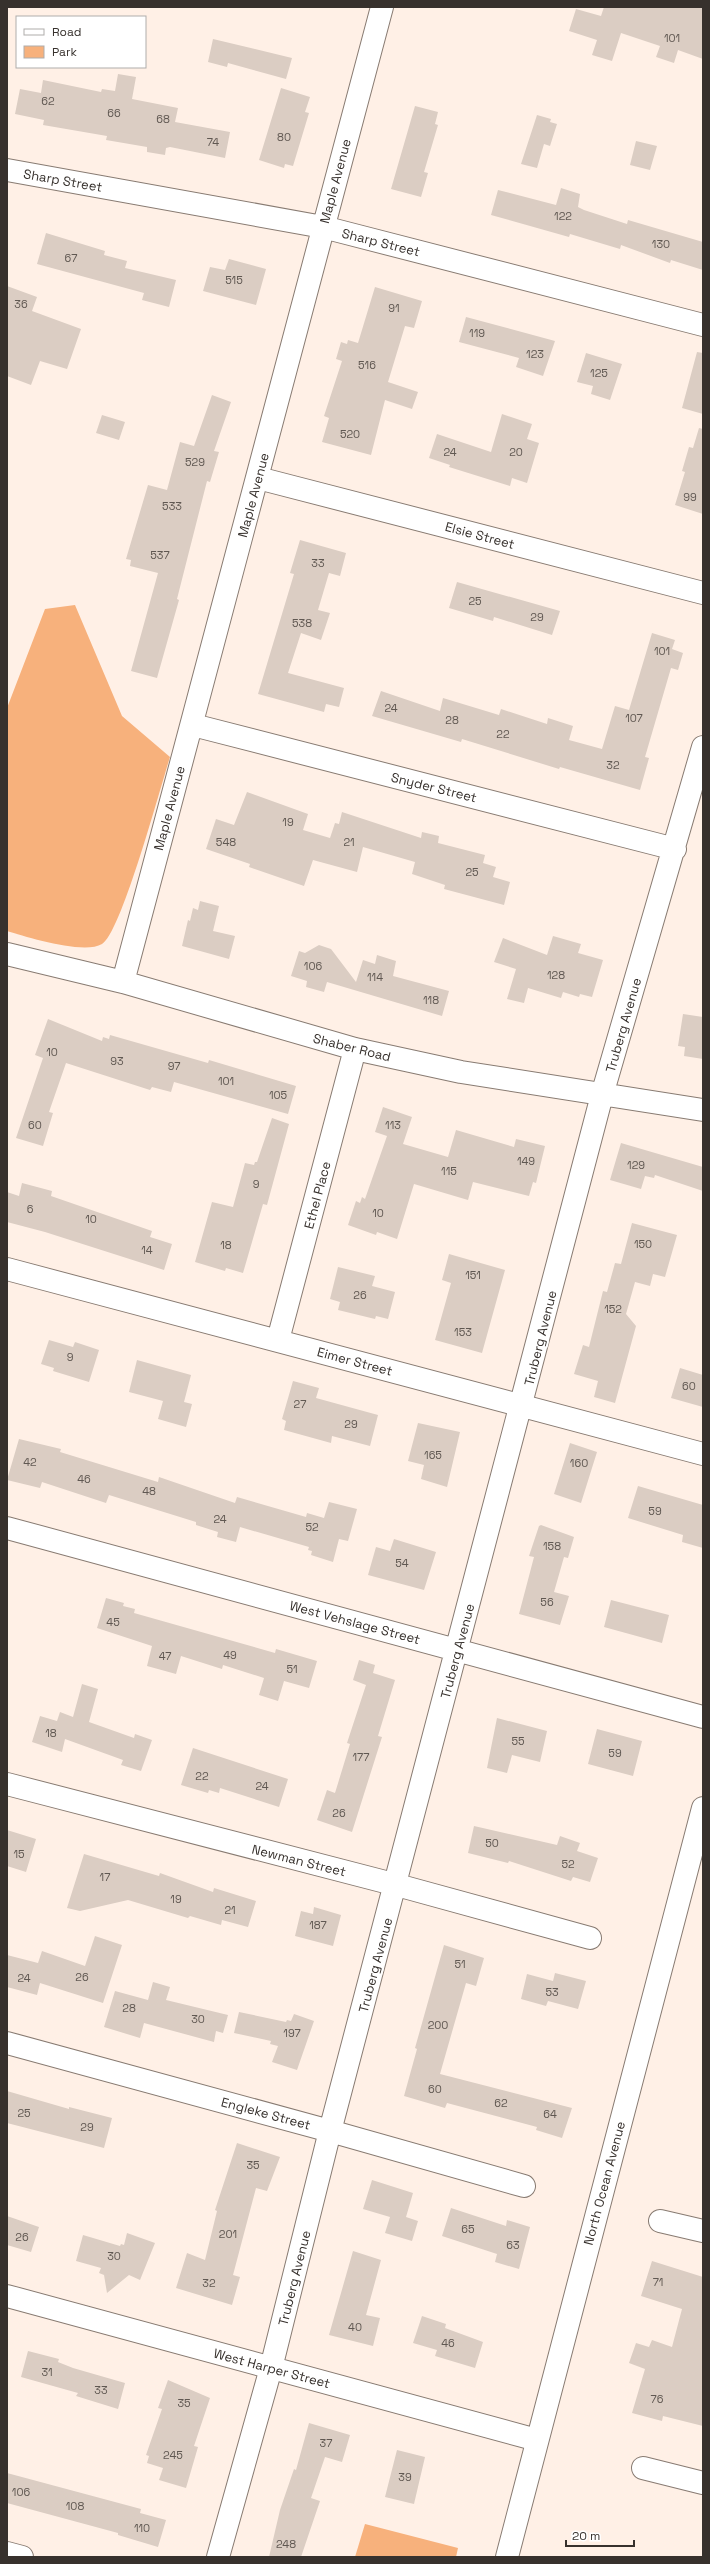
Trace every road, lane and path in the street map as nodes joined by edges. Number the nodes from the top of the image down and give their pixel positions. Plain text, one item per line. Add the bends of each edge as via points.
1 (382, 7) edge
2 (7, 170) edge
3 (323, 227) junction
4 (703, 324) edge
5 (258, 478) junction
6 (703, 593) edge
7 (192, 725) junction
8 (703, 747) edge
9 (675, 849) junction
10 (9, 961) edge
11 (123, 982) junction
12 (355, 1049) junction
13 (602, 1095) junction
14 (703, 1110) edge
15 (7, 1269) edge
16 (278, 1340) junction
17 (522, 1406) junction
18 (703, 1454) edge
19 (7, 1528) edge
20 (458, 1649) junction
21 (703, 1717) edge
22 (7, 1784) edge
23 (703, 1808) edge
24 (397, 1885) junction
25 (590, 1938) dead end
26 (7, 2043) edge
27 (330, 2131) junction
28 (524, 2186) dead end
29 (660, 2221) dead end
30 (703, 2231) edge
31 (7, 2296) edge
32 (271, 2368) junction
33 (537, 2440) junction
34 (643, 2468) dead end
35 (703, 2483) edge
36 (7, 2553) edge
37 (22, 2557) edge
38 (218, 2557) edge
39 (507, 2557) edge

1 - 3 street, Maple Avenue
2 - 3 street, Sharp Street
3 - 4 street, Sharp Street
3 - 5 street, Maple Avenue
5 - 6 street, Elsie Street
5 - 7 street, Maple Avenue
7 - 9 street, Snyder Street
7 - 11 street, Maple Avenue
8 - 9 street, Truberg Avenue
9 - 13 street, Truberg Avenue
10 - 11 street, Shaber Road
11 - 12 street, Shaber Road
12 - 13 street, Shaber Road via 461,1072
12 - 16 street, Ethel Place
13 - 14 street, Shaber Road
13 - 17 street, Truberg Avenue
15 - 16 street, Eimer Street
16 - 17 street, Eimer Street
17 - 18 street, Eimer Street
17 - 20 street, Truberg Avenue
19 - 20 street, West Vehslage Street
20 - 21 street, West Vehslage Street
20 - 24 street, Truberg Avenue
22 - 24 street, Newman Street
23 - 33 street, North Ocean Avenue
24 - 25 street, Newman Street
24 - 27 street, Truberg Avenue
26 - 27 street, Engleke Street
27 - 28 street, Engleke Street
27 - 32 street, Truberg Avenue
29 - 30 street
31 - 32 street, West Harper Street
32 - 33 street, West Harper Street
32 - 38 street, Truberg Avenue
33 - 39 street, North Ocean Avenue
34 - 35 street
36 - 37 street

